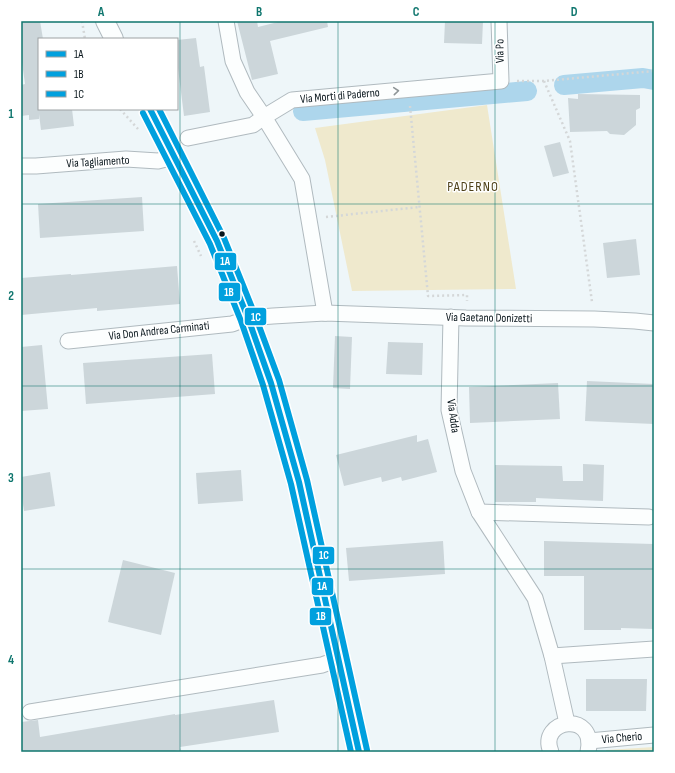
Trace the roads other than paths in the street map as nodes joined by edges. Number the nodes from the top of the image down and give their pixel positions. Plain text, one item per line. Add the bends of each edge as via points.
1 (105, 21) edge
2 (226, 21) edge
3 (499, 21) edge
4 (114, 38) edge
5 (501, 81) joint
6 (150, 110) edge
7 (264, 117) junction
8 (188, 138) dead end
9 (174, 157) junction
10 (21, 166) edge
11 (325, 313) junction
12 (451, 317) junction
13 (248, 318) junction
14 (654, 323) edge
15 (68, 341) dead end
16 (479, 512) junction
17 (649, 517) dead end
18 (654, 649) edge
19 (552, 656) junction
20 (338, 659) junction
21 (30, 712) dead end
22 (566, 723) junction
23 (654, 735) edge
24 (589, 746) edge
25 (359, 752) edge
26 (551, 752) edge

1 - 4 street
2 - 7 street via 233,61 247,92
3 - 5 street, Via Po
7 -> 5 street, Via Morti di Paderno via 292,100
6 - 9 street
7 - 8 street, Via Morti di Paderno via 253,125
7 - 11 street via 302,179
9 - 10 street, Via Tagliamento via 158,161 126,159
9 - 13 street via 217,241
11 - 12 street, Via Gaetano Donizetti
11 - 13 street, Via Gaetano Donizetti
12 - 14 street, Via Gaetano Donizetti via 594,319
12 - 16 street, Via Adda via 450,410 463,471
13 - 15 street, Via Don Andrea Carminati via 232,324
13 - 20 street via 271,383 299,482
16 - 17 street
16 - 19 street, Via Adda via 535,598
18 - 19 street
19 - 22 street, Via Adda
20 - 21 street via 322,665
20 - 25 street
22 - 24 street via 577,725 586,731
22 - 26 street via 557,727 550,736
23 - 24 street, Via Cherio

